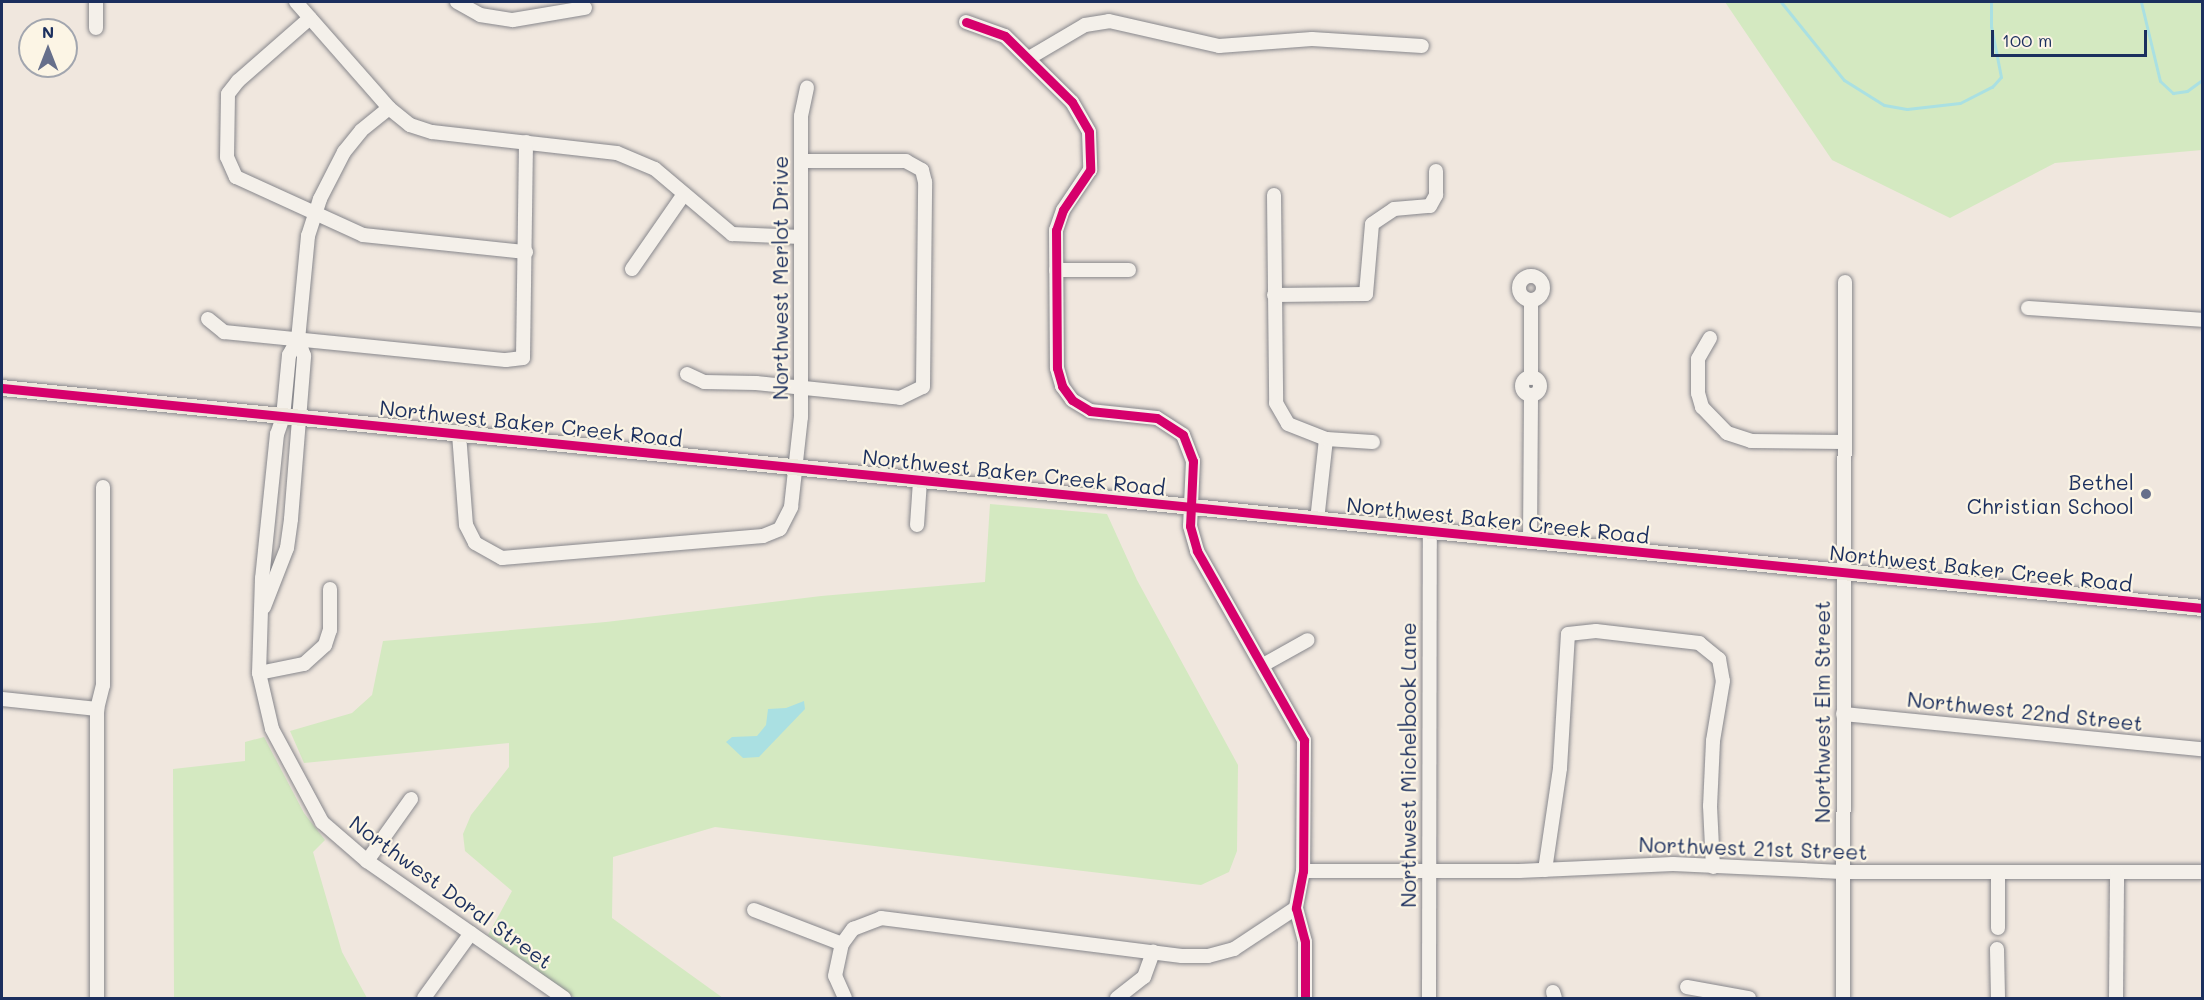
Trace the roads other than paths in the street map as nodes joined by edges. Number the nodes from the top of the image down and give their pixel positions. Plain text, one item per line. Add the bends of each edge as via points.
1 (96, 2) edge
2 (296, 2) edge
3 (457, 2) edge
4 (585, 8) dead end
5 (310, 18) junction
6 (966, 22) dead end
7 (96, 28) dead end
8 (1422, 46) dead end
9 (1029, 58) junction
10 (807, 88) dead end
11 (389, 108) junction
12 (526, 142) junction
13 (801, 161) junction
14 (1436, 171) dead end
15 (684, 194) junction
16 (1274, 195) dead end
17 (314, 215) junction
18 (801, 237) junction
19 (526, 252) junction
20 (632, 269) dead end
21 (1056, 270) junction
22 (1129, 270) dead end
23 (1845, 282) dead end
24 (1274, 295) junction
25 (1531, 300) dead end
26 (2028, 308) dead end
27 (208, 319) dead end
28 (2202, 320) edge
29 (1710, 338) dead end
30 (298, 339) junction
31 (687, 374) dead end
32 (2, 388) edge
33 (801, 388) junction
34 (291, 417) junction
35 (459, 434) junction
36 (1326, 439) junction
37 (1372, 442) dead end
38 (1844, 442) junction
39 (796, 468) junction
40 (920, 481) junction
41 (102, 487) dead end
42 (1190, 507) junction
43 (1317, 520) junction
44 (917, 525) dead end
45 (1430, 531) junction
46 (1530, 541) junction
47 (1843, 572) junction
48 (330, 589) dead end
49 (2202, 608) edge
50 (262, 612) junction
51 (1308, 640) dead end
52 (1263, 665) junction
53 (259, 673) junction
54 (2, 699) edge
55 (97, 709) junction
56 (1843, 714) junction
57 (2202, 749) edge
58 (411, 799) dead end
59 (367, 861) junction
60 (1713, 867) junction
61 (1545, 870) junction
62 (1303, 871) junction
63 (1429, 871) junction
64 (1842, 872) junction
65 (1998, 872) junction
66 (2117, 872) junction
67 (2202, 872) edge
68 (1296, 908) junction
69 (754, 910) dead end
70 (1998, 928) dead end
71 (471, 933) junction
72 (842, 944) junction
73 (1997, 950) dead end
74 (1153, 952) junction
75 (1687, 987) dead end
76 (97, 999) edge
77 (424, 999) edge
78 (564, 999) edge
79 (845, 999) edge
80 (1117, 999) edge
81 (1305, 999) edge
82 (1429, 999) edge
83 (1749, 999) edge
84 (1843, 999) edge
85 (1998, 999) edge
86 (2116, 999) edge

1 - 7 street
2 - 5 street
3 - 4 street via 480,15 513,20
5 - 11 street
5 - 17 street via 232,88 227,100 227,157 242,183
6 - 9 street via 1005,36
8 - 9 street via 1312,39 1219,46 1109,21 1085,25
9 - 21 street via 1072,102 1092,142 1090,170 1058,219
10 - 13 street, Northwest Merlot Drive via 801,116
11 - 12 street via 410,125 432,132
11 - 17 street via 352,140
12 - 15 street via 617,153 655,169
12 - 19 street
13 - 18 street, Northwest Merlot Drive
13 - 33 street via 906,161 921,170 925,182 926,377 917,393 900,398
14 - 24 street via 1436,195 1431,206 1385,211 1372,224 1366,294
15 - 18 street via 732,234
15 - 20 street
16 - 24 street
17 - 19 street via 354,233 377,238
17 - 30 street via 308,236
18 - 33 street, Northwest Merlot Drive
19 - 30 street via 523,358
21 - 22 street
21 - 42 street via 1057,368 1066,394 1090,411 1157,418 1174,426 1192,453
23 - 38 street, Northwest Elm Street
24 - 36 street via 1276,403 1288,424
25 - 46 street via 1531,378 1540,386 1531,395
26 - 28 street
27 - 30 street via 224,332
29 - 38 street via 1698,359 1698,393 1702,407 1727,433 1751,441
30 - 34 street via 304,356
31 - 33 street via 704,382
32 - 34 main road, Northwest Baker Creek Road
33 - 39 street, Northwest Merlot Drive
34 - 35 main road, Northwest Baker Creek Road
34 - 50 street, Northwest Doral Street via 287,548
34 - 50 street, Northwest Doral Street via 277,434
35 - 39 main road, Northwest Baker Creek Road
35 - 39 street, Northwest Merlot Drive via 466,525 475,543 502,558 763,536 780,529 788,519
36 - 37 street
36 - 43 street
38 - 47 street, Northwest Elm Street
39 - 40 main road, Northwest Baker Creek Road
40 - 42 main road, Northwest Baker Creek Road
40 - 44 street, Northwest Baker Creek Road
41 - 55 street via 103,685
42 - 43 main road, Northwest Baker Creek Road
42 - 52 street via 1197,551
43 - 45 main road, Northwest Baker Creek Road
45 - 46 main road, Northwest Baker Creek Road
45 - 63 street, Northwest Michelbook Lane
46 - 47 main road, Northwest Baker Creek Road
47 - 49 main road, Northwest Baker Creek Road
47 - 56 street, Northwest Elm Street
48 - 53 street via 330,630 325,645 304,664
50 - 53 street, Northwest Doral Street
51 - 52 street
52 - 62 street via 1304,740
53 - 59 street, Northwest Doral Street via 272,729 311,807 333,834
54 - 55 street
55 - 76 street
56 - 57 street, Northwest 22nd Street
56 - 64 street, Northwest Elm Street
58 - 59 street
59 - 71 street, Northwest Doral Street
60 - 61 street, Northwest 21st Street via 1613,865
60 - 61 street via 1710,806 1713,741 1723,681 1719,659 1699,643 1596,631 1568,634 1556,804
60 - 64 street, Northwest 21st Street
61 - 63 street, Northwest 21st Street
62 - 63 street, Northwest 21st Street
62 - 68 street
63 - 82 street, Northwest Michelbook Lane
64 - 65 street, Northwest 21st Street
64 - 84 street, Northwest Elm Street
65 - 66 street, Northwest 21st Street
65 - 70 street
66 - 67 street, Northwest 21st Street
66 - 86 street
68 - 74 street via 1234,949 1208,956
68 - 81 street via 1305,942
69 - 72 street
71 - 77 street
71 - 78 street, Northwest Doral Street
72 - 74 street via 853,929 865,922 896,918
72 - 79 street via 835,976
73 - 85 street
74 - 80 street via 1144,977
75 - 83 street

